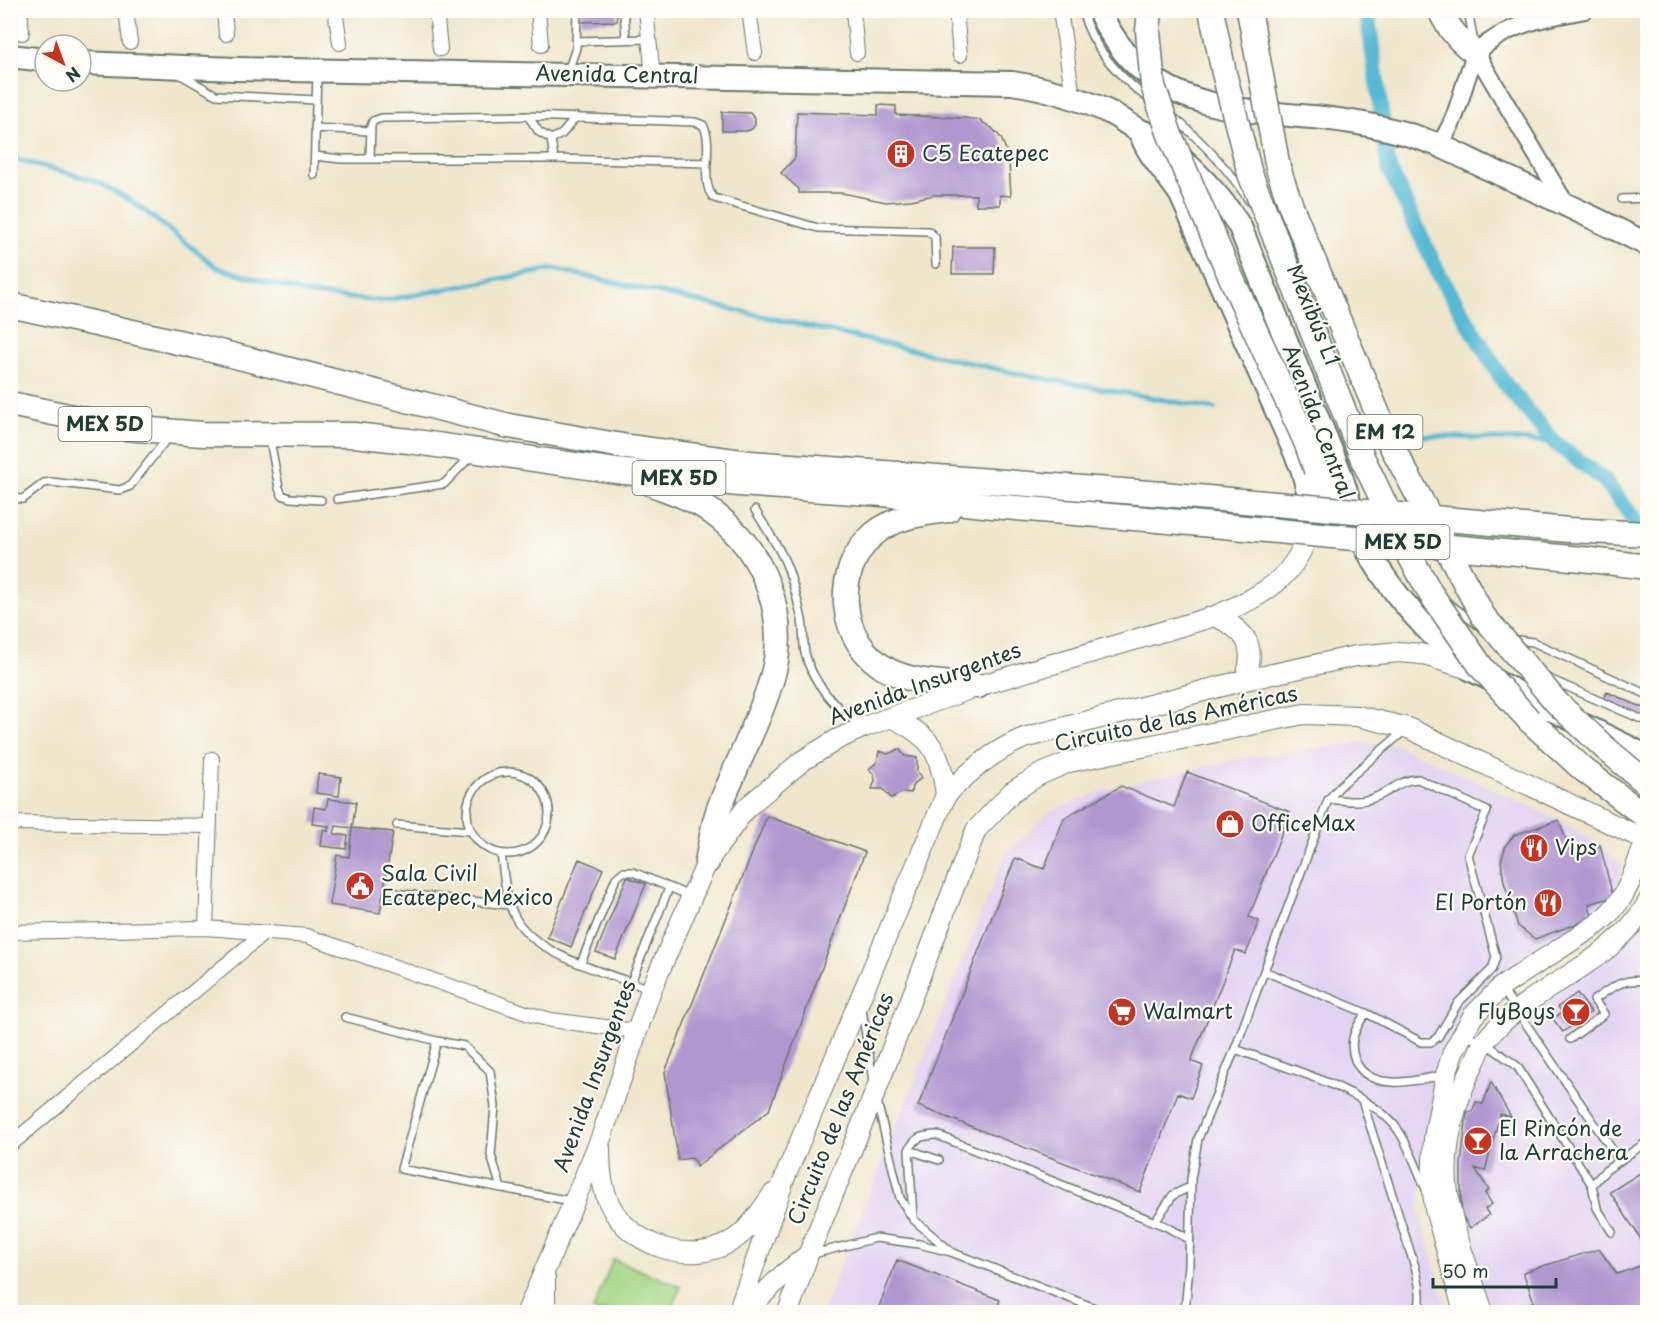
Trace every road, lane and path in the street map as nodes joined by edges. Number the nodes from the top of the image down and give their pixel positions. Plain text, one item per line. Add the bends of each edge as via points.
1 (20, 10) edge
2 (126, 10) edge
3 (224, 10) edge
4 (335, 10) edge
5 (436, 10) edge
6 (538, 10) edge
7 (577, 10) edge
8 (624, 10) edge
9 (646, 10) edge
10 (750, 10) edge
11 (853, 10) edge
12 (956, 10) edge
13 (1060, 10) edge
14 (1082, 10) edge
15 (1099, 10) edge
16 (1150, 10) edge
17 (1211, 10) edge
18 (1249, 10) edge
19 (1440, 10) edge
20 (1468, 10) edge
21 (1585, 10) edge
22 (22, 33) dead end
23 (226, 34) dead end
24 (626, 38) junction
25 (649, 39) junction
26 (577, 41) junction
27 (130, 42) dead end
28 (340, 44) dead end
29 (541, 45) dead end
30 (440, 49) dead end
31 (857, 53) dead end
32 (1476, 53) junction
33 (754, 54) dead end
34 (10, 56) edge
35 (960, 56) dead end
36 (33, 59) edge
37 (93, 63) edge
38 (164, 65) junction
39 (317, 69) junction
40 (568, 74) junction
41 (652, 76) junction
42 (1073, 97) junction
43 (316, 100) junction
44 (528, 116) junction
45 (576, 117) junction
46 (315, 128) junction
47 (370, 131) junction
48 (1141, 133) junction
49 (551, 139) junction
50 (1432, 143) junction
51 (315, 156) junction
52 (370, 158) junction
53 (554, 159) junction
54 (707, 164) junction
55 (314, 175) dead end
56 (1647, 198) edge
57 (1622, 199) dead end
58 (1565, 203) junction
59 (1252, 206) dead end
60 (1647, 245) edge
61 (936, 264) dead end
62 (10, 305) edge
63 (10, 404) edge
64 (172, 432) junction
65 (268, 434) junction
66 (476, 450) junction
67 (616, 471) junction
68 (1326, 493) junction
69 (10, 498) edge
70 (337, 499) dead end
71 (321, 500) dead end
72 (993, 506) junction
73 (755, 510) dead end
74 (1364, 511) junction
75 (1312, 517) junction
76 (1382, 523) dead end
77 (1386, 532) dead end
78 (1647, 534) edge
79 (1647, 567) edge
80 (1215, 616) junction
81 (1499, 640) junction
82 (1470, 669) junction
83 (1245, 680) junction
84 (978, 686) junction
85 (1647, 695) edge
86 (893, 718) junction
87 (1647, 722) edge
88 (864, 727) junction
89 (1408, 728) junction
90 (1647, 757) edge
91 (212, 759) dead end
92 (1647, 784) edge
93 (946, 795) junction
94 (1329, 800) junction
95 (10, 823) edge
96 (397, 825) dead end
97 (210, 826) junction
98 (470, 831) junction
99 (1647, 834) edge
100 (501, 854) junction
101 (707, 862) junction
102 (669, 888) junction
103 (393, 893) dead end
104 (692, 897) junction
105 (1647, 902) edge
106 (510, 904) junction
107 (206, 928) junction
108 (10, 932) edge
109 (264, 933) junction
110 (581, 963) junction
111 (1264, 971) junction
112 (631, 982) junction
113 (1647, 983) edge
114 (1501, 987) junction
115 (651, 990) junction
116 (860, 996) junction
117 (1517, 1010) junction
118 (1366, 1013) junction
119 (345, 1017) dead end
120 (636, 1031) junction
121 (1461, 1036) junction
122 (1570, 1039) dead end
123 (437, 1041) junction
124 (1484, 1042) junction
125 (1235, 1049) junction
126 (1446, 1075) junction
127 (875, 1093) junction
128 (1362, 1100) junction
129 (601, 1138) junction
130 (1647, 1141) edge
131 (10, 1145) edge
132 (909, 1150) junction
133 (939, 1160) dead end
134 (1620, 1161) junction
135 (785, 1177) junction
136 (1592, 1185) junction
137 (1190, 1187) junction
138 (501, 1188) junction
139 (573, 1202) junction
140 (1435, 1209) junction
141 (913, 1219) junction
142 (1155, 1222) junction
143 (1612, 1232) dead end
144 (1189, 1239) junction
145 (951, 1252) junction
146 (808, 1255) junction
147 (545, 1266) junction
148 (527, 1312) edge
149 (545, 1312) edge
150 (738, 1312) edge
151 (746, 1312) edge
152 (788, 1312) edge
153 (1105, 1312) edge
154 (1185, 1312) edge
155 (1417, 1312) edge
156 (1464, 1312) edge
157 (1483, 1312) edge

1 - 22 street
2 - 27 street
3 - 23 street
4 - 28 street
5 - 30 street
6 - 29 street
7 - 26 lane
8 - 24 lane
9 - 25 street
10 - 33 street
11 - 31 street
12 - 35 street
13 - 42 street
14 - 59 lane via 1089,31 1109,62 1139,92 1195,135 1226,168
15 - 50 highway via 1108,30 1130,58 1169,89 1235,110 1378,127
16 - 68 highway, bridge via 1153,86 1170,135
17 - 99 highway, EM 12, bridge via 1237,124 1266,217 1363,459 1406,549 1431,594 1490,677
18 - 92 highway, EM 12, bridge via 1278,168 1390,443 1483,616 1558,704
19 - 32 highway via 1456,37
20 - 32 lane
21 - 32 street via 1533,20 1495,38
24 - 25 lane
24 - 26 lane
25 - 41 street
26 - 40 lane
32 - 50 street via 1448,132
32 - 58 street
34 - 36 highway
37 - 38 highway, Avenida Central
38 - 39 highway, Avenida Central
38 - 43 lane via 216,95
39 - 40 highway, Avenida Central
39 - 43 lane
40 - 41 highway, Avenida Central
41 - 42 highway, Avenida Central via 1012,83
42 - 48 highway, Avenida Central via 1114,115
43 - 46 lane
44 - 45 lane
44 - 47 lane via 382,118 373,121
44 - 49 lane via 539,132
45 - 49 lane via 562,134
45 - 54 lane via 699,123 707,134
46 - 47 lane
46 - 51 lane
47 - 52 lane
48 - 74 highway, Avenida Central via 1153,135 1188,165 1228,207 1240,227 1345,485
48 - 75 highway, Avenida Central via 1144,145 1181,195 1302,468
49 - 53 lane
50 - 58 highway
51 - 52 lane
51 - 55 lane
52 - 53 lane
53 - 54 lane
54 - 61 lane via 708,189 714,198 818,228 928,231 936,242
56 - 57 lane
58 - 60 highway
62 - 78 highway, MEX 5D, bridge via 231,355 509,426 628,447 750,463
63 - 64 highway, MEX 5D via 126,428
64 - 65 highway, MEX 5D
64 - 69 lane via 126,489 51,482 23,499
65 - 66 highway, MEX 5D via 354,435
65 - 71 lane via 282,495
66 - 67 highway, MEX 5D
66 - 70 lane via 444,484
67 - 72 highway, MEX 5D
67 - 101 highway via 682,495 713,513 750,550 764,574 775,606 778,642 772,677 716,816
68 - 74 highway
68 - 75 highway
72 - 79 highway, MEX 5D, bridge
72 - 84 highway via 925,512 875,533 854,560 845,598 853,633 871,658 886,670 902,676
73 - 88 lane via 790,573 811,671 847,717
74 - 76 lane
74 - 82 highway, Avenida Central via 1368,552 1399,598 1445,649
75 - 80 main road, Avenida Insurgentes via 1307,539 1285,576 1245,603
77 - 81 lane via 1411,568 1447,602
80 - 83 main road via 1228,622 1251,651
80 - 84 main road, Avenida Insurgentes
81 - 85 lane via 1533,642
81 - 87 lane via 1525,668
82 - 83 main road via 1421,654 1399,652 1356,656
82 - 90 highway, Avenida Central
83 - 93 main road via 1024,738 1003,747 972,769
84 - 86 main road, Avenida Insurgentes
86 - 88 main road, Avenida Insurgentes
86 - 93 main road via 914,728 934,747
88 - 101 main road, Avenida Insurgentes via 802,760 768,788 746,808
89 - 94 lane via 1341,785
89 - 99 main road, Circuito de las Américas
89 - 127 main road, Circuito de las Américas via 1357,716 1304,714 1069,762 1012,792 976,830
91 - 97 street
93 - 116 main road
94 - 111 lane
94 - 118 lane via 1367,800 1408,779 1418,779 1486,811 1468,855 1496,957 1492,969 1458,1003 1431,1042 1421,1042
95 - 97 street
96 - 98 lane
97 - 107 street
98 - 100 lane via 478,842
98 - 100 lane via 468,804 482,782 507,773 520,774 532,781 542,790 547,803 545,830 527,849
99 - 114 main road via 1630,883 1611,913
100 - 106 lane
101 - 104 main road, Avenida Insurgentes
102 - 104 lane
102 - 110 lane via 633,872 619,874
102 - 112 lane
103 - 106 lane
104 - 115 main road, Avenida Insurgentes
105 - 117 main road via 1615,943
106 - 110 lane via 517,921 533,938
107 - 108 street
107 - 109 street
109 - 120 street via 318,939 540,1017
109 - 131 street
110 - 112 lane
111 - 118 lane
111 - 125 lane
112 - 115 lane
113 - 122 lane via 1638,979 1622,981 1594,1000 1604,1014
114 - 117 lane
114 - 121 main road via 1473,1016
115 - 120 main road, Avenida Insurgentes
116 - 127 lane
116 - 135 main road
117 - 124 main road
117 - 134 lane
118 - 126 lane via 1356,1027 1351,1048 1359,1069 1370,1078 1417,1081
119 - 123 lane
120 - 129 main road, Avenida Insurgentes
121 - 124 lane
121 - 126 main road
123 - 138 lane via 464,1046 490,1071 495,1106 491,1155
123 - 138 lane via 401,1169
124 - 136 lane via 1517,1066
124 - 157 main road via 1458,1104 1447,1164 1453,1218
125 - 128 lane via 1348,1091
125 - 137 lane via 1198,1139
126 - 140 main road via 1434,1138
127 - 141 lane via 900,1198
127 - 146 main road, Circuito de las Américas
128 - 140 lane via 1398,1130
128 - 155 lane via 1416,1270 1420,1290
129 - 135 main road via 600,1167 610,1206 638,1236 674,1251 711,1250 731,1242 753,1222
129 - 139 main road, Avenida Insurgentes
130 - 134 lane
132 - 133 lane
132 - 141 lane
132 - 142 lane via 923,1136 937,1135
134 - 136 lane
135 - 150 main road
136 - 143 lane via 1597,1208
137 - 142 lane via 1173,1195
137 - 144 lane
138 - 139 lane
139 - 147 main road, Avenida Insurgentes
140 - 156 main road
141 - 145 lane
142 - 144 lane
144 - 154 lane
145 - 146 lane via 876,1238
145 - 153 lane
146 - 151 main road
146 - 152 main road, Circuito de las Américas
147 - 148 main road, Avenida Insurgentes
147 - 149 main road

